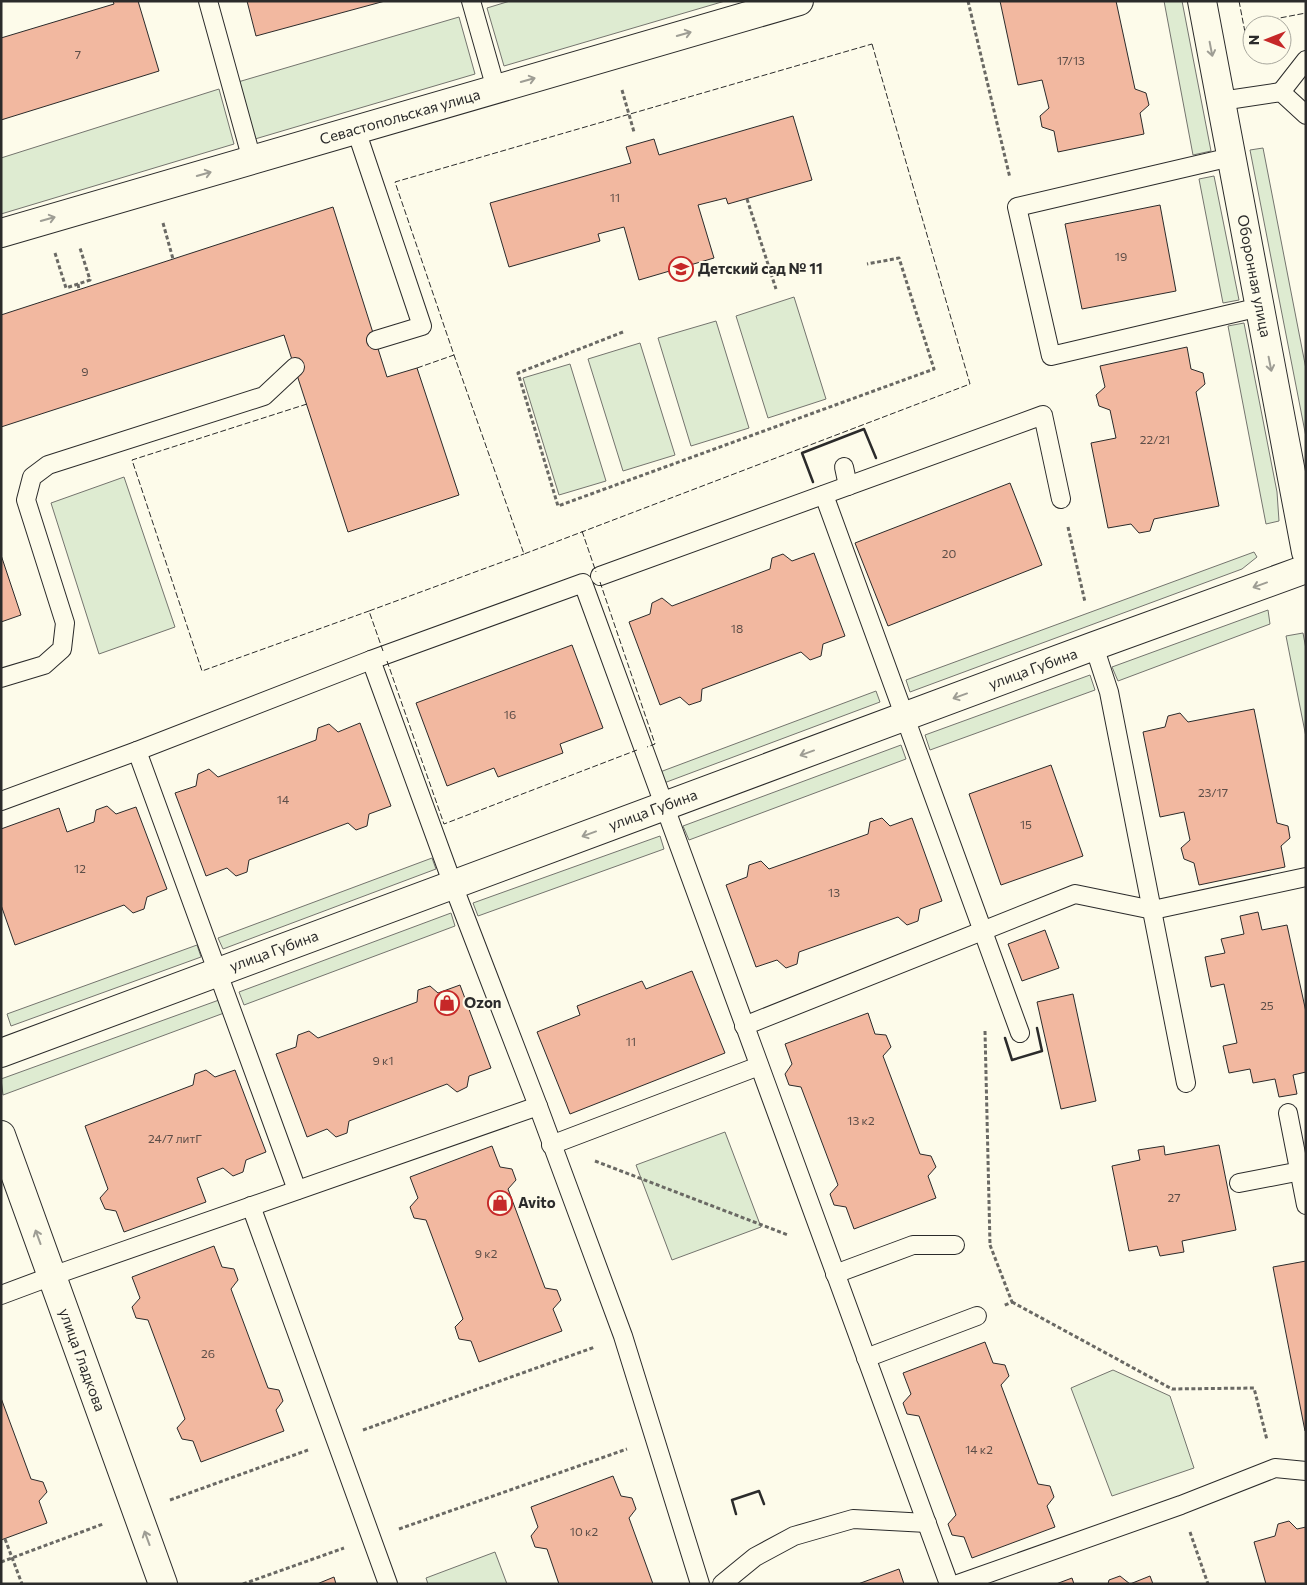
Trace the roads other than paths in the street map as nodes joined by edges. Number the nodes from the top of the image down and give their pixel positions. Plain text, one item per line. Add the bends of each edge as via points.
1 (208, 1) edge
2 (471, 1) edge
3 (798, 1) edge
4 (1202, 1) edge
5 (1306, 60) edge
6 (496, 89) junction
7 (1281, 92) junction
8 (1221, 101) junction
9 (1306, 115) edge
10 (356, 130) junction
11 (1232, 157) junction
12 (252, 160) junction
13 (1, 232) edge
14 (1260, 307) junction
15 (376, 340) dead end
16 (294, 367) dead end
17 (844, 467) dead end
18 (848, 486) junction
19 (824, 495) junction
20 (1061, 499) road end
21 (1306, 552) edge
22 (1306, 569) edge
23 (600, 576) dead end
24 (1094, 646) junction
25 (371, 660) junction
26 (1, 678) edge
27 (905, 716) junction
28 (137, 750) junction
29 (1, 801) edge
30 (664, 806) junction
31 (1306, 877) edge
32 (453, 885) junction
33 (1153, 910) junction
34 (983, 931) junction
35 (218, 972) junction
36 (744, 1026) junction
37 (1020, 1033) dead end
38 (1, 1053) edge
39 (759, 1066) junction
40 (1186, 1083) dead end
41 (538, 1106) junction
42 (1288, 1113) dead end
43 (1, 1135) edge
44 (552, 1145) junction
45 (1303, 1171) edge
46 (1239, 1183) dead end
47 (296, 1190) junction
48 (1306, 1204) edge
49 (251, 1206) junction
50 (955, 1245) road end
51 (835, 1274) junction
52 (52, 1276) junction
53 (1, 1295) edge
54 (977, 1316) road end
55 (866, 1358) junction
56 (1306, 1471) edge
57 (927, 1523) junction
58 (163, 1584) edge
59 (388, 1584) edge
60 (700, 1584) edge
61 (722, 1584) edge
62 (949, 1584) edge
63 (958, 1584) edge

1 - 12 lane
2 - 6 lane
6 -> 3 street, Севастопольская улица
4 -> 8 street, Оборонная улица
5 - 7 lane
6 - 10 street, Севастопольская улица
7 - 8 lane
7 - 9 lane
8 - 11 street, Оборонная улица
10 - 12 street, Севастопольская улица
10 - 15 lane via 422,326
11 - 14 street, Оборонная улица
11 - 14 lane via 1017,208 1051,356
13 -> 12 street, Севастопольская улица
14 -> 21 street, Оборонная улица
16 - 26 lane via 264,396 48,465 32,477 26,500 65,624 62,650 44,665
17 - 18 lane
18 - 19 lane
18 - 20 lane via 1043,415
19 - 23 lane
19 - 27 lane
22 -> 24 street, улица Губина
24 -> 27 street, улица Губина
24 - 33 lane via 1109,692
25 - 28 lane
25 - 30 lane via 583,583
25 - 32 lane
27 -> 30 street, улица Губина
27 - 34 lane
28 - 29 lane
28 - 35 lane
30 -> 32 street, улица Губина
30 - 36 lane
31 - 33 lane
32 - 35 street, улица Губина
32 - 41 lane
33 - 34 lane via 1075,894
33 - 40 lane
34 - 36 lane
34 - 37 lane
35 - 38 street, улица Губина
35 - 47 lane
36 - 39 lane
39 - 44 lane
39 - 51 lane
41 - 44 lane
41 - 47 lane
42 - 45 lane
52 -> 43 street, улица Гладкова
44 - 60 lane via 623,1336
45 - 46 lane
45 - 48 lane
47 - 49 lane
49 - 52 lane
49 - 59 lane
50 - 51 lane via 913,1245
51 - 55 lane
52 - 53 lane
58 -> 52 street, улица Гладкова
54 - 55 lane
55 - 57 lane
56 - 63 lane via 1274,1468 1181,1505
57 - 61 lane via 854,1519 794,1536 755,1557
57 - 62 lane

